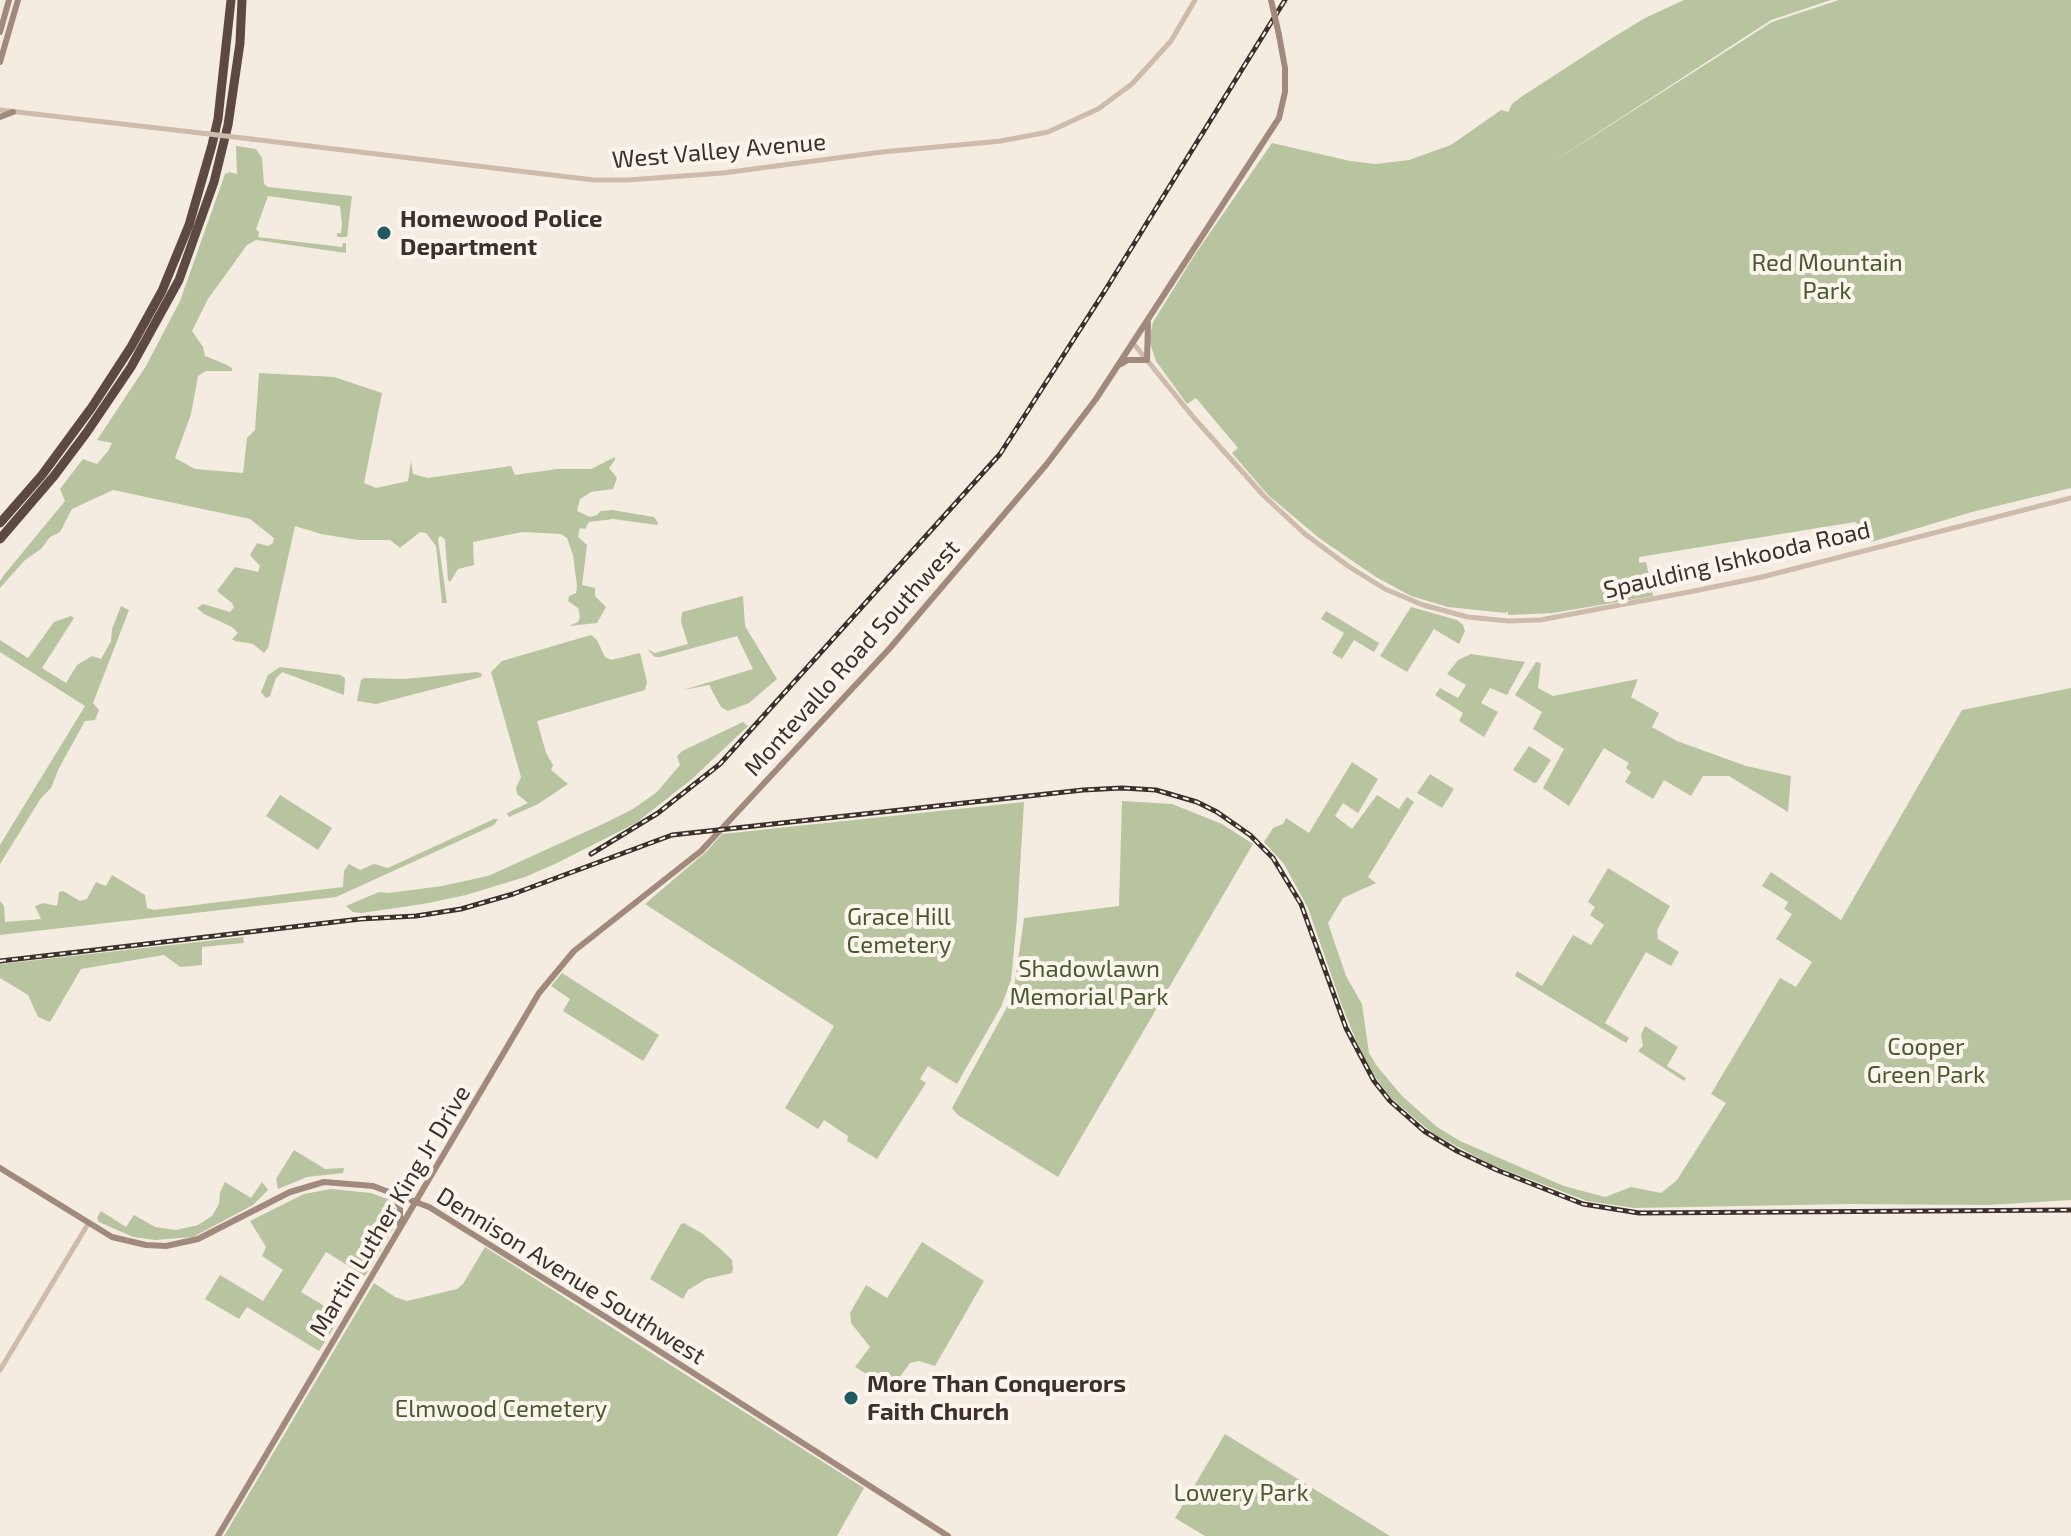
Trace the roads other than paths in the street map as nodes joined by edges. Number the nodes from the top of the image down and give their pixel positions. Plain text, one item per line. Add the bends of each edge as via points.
1 (9, 0) edge
2 (18, 0) edge
3 (230, 0) edge
4 (242, 0) edge
5 (1195, 0) edge
6 (1271, 0) edge
7 (0, 32) edge
8 (0, 62) edge
9 (0, 110) edge
10 (13, 112) junction
11 (0, 117) edge
12 (1149, 319) junction
13 (1133, 343) junction
14 (1147, 360) junction
15 (1118, 366) junction
16 (2071, 498) edge
17 (0, 523) edge
18 (0, 539) edge
19 (613, 922) joint
20 (0, 1168) edge
21 (390, 1193) junction
22 (415, 1203) junction
23 (88, 1224) junction
24 (399, 1230) junction
25 (0, 1370) edge
26 (218, 1536) edge
27 (948, 1536) edge

1 - 7 main road
2 - 8 main road
3 - 17 highway via 218,119 206,172 162,291 92,407
4 - 18 highway via 228,125 179,280 95,420
5 - 10 street, West Valley Avenue, bridge via 1171,41 1132,84 1098,109 1048,132 723,173 615,180
6 - 12 main road, bridge via 1284,61 1279,118
9 - 10 street, West Valley Avenue
10 - 11 main road
12 - 13 main road
12 - 14 main road
13 - 14 street
13 - 15 main road, Montevallo Road Southwest
14 - 15 main road
14 - 16 street, Spaulding Ishkooda Road via 1294,525 1361,575 1409,600 1468,617 1540,620 1762,577
15 - 19 main road, Montevallo Road Southwest via 1037,476 880,659 701,851
19 - 22 main road, Martin Luther King Jr Drive via 574,951 539,993
20 - 23 main road, Dennison Avenue Southwest
21 - 22 main road, Dennison Avenue Southwest
21 - 23 main road, Dennison Avenue Southwest via 373,1186 324,1182 290,1192 198,1239 166,1246 112,1237
21 - 24 main road via 402,1214
22 - 24 main road, Martin Luther King Jr Drive
22 - 27 main road, Dennison Avenue Southwest via 475,1234
23 - 25 street
24 - 26 main road, Martin Luther King Jr Drive

